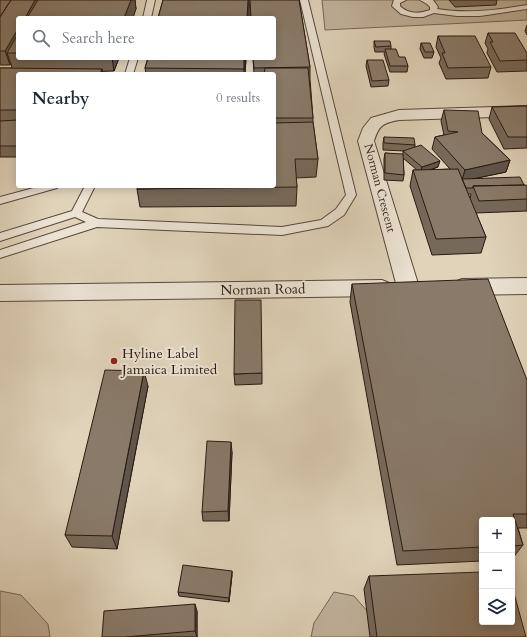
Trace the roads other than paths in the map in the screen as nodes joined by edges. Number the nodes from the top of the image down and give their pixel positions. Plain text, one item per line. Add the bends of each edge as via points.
1 (151, 0) edge
2 (304, 0) edge
3 (402, 0) edge
4 (424, 0) edge
5 (527, 7) edge
6 (433, 11) junction
7 (147, 16) edge
8 (134, 60) edge
9 (130, 72) edge
10 (527, 111) edge
11 (46, 188) edge
12 (89, 188) edge
13 (0, 201) edge
14 (76, 213) junction
15 (96, 223) junction
16 (0, 237) edge
17 (0, 254) edge
18 (527, 286) edge
19 (424, 287) junction
20 (0, 293) edge

1 - 7 lane
2 - 15 lane via 351,194 340,212 324,223 282,231
3 - 6 lane via 397,2 396,6 399,11 407,14 427,14
4 - 6 lane via 430,2 434,7
5 - 6 lane via 471,15
8 - 9 lane
10 - 19 street, Norman Crescent via 399,115 380,119 370,128 366,141
11 - 13 lane
12 - 14 lane
14 - 15 lane
14 - 16 lane
15 - 17 lane
18 - 19 street, Norman Road
19 - 20 street, Norman Road

